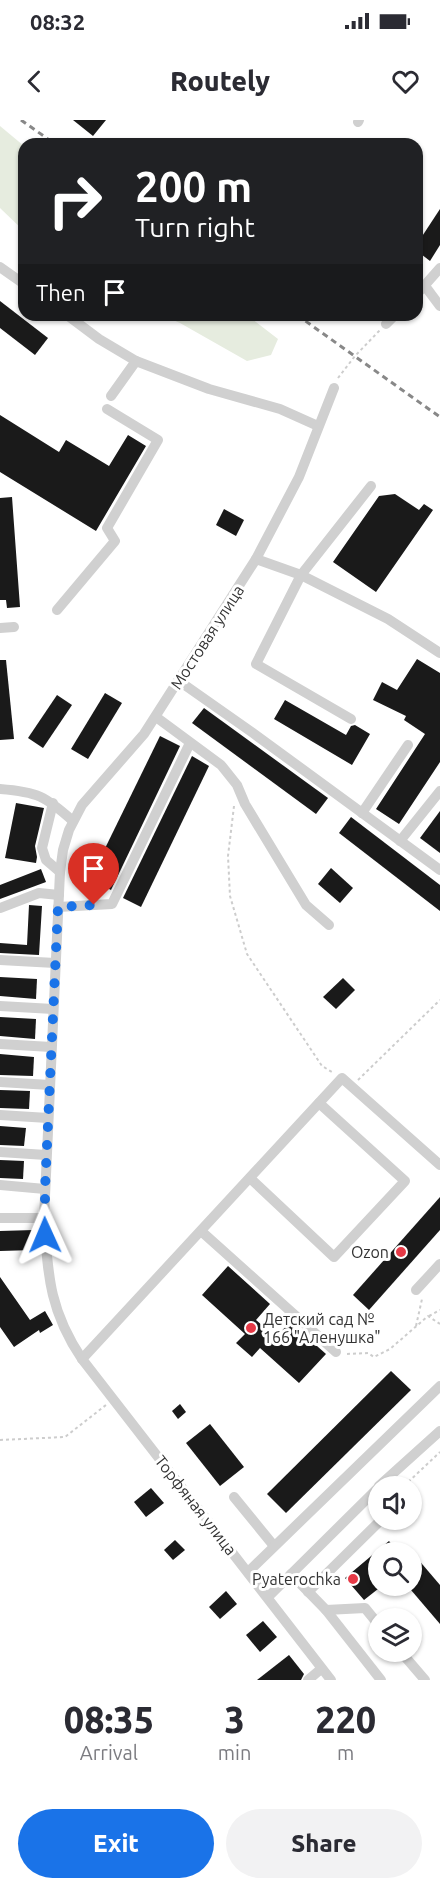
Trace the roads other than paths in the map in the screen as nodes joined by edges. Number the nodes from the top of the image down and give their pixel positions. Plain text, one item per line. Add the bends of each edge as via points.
1 (0, 267) edge
2 (440, 268) edge
3 (18, 280) edge
4 (423, 288) edge
5 (423, 292) edge
6 (440, 306) edge
7 (75, 321) edge
8 (389, 321) edge
9 (386, 324) road end
10 (136, 361) junction
11 (334, 388) road end
12 (111, 396) dead end
13 (107, 409) dead end
14 (318, 426) junction
15 (371, 486) dead end
16 (256, 559) junction
17 (301, 575) junction
18 (57, 610) dead end
19 (14, 627) dead end
20 (0, 628) edge
21 (440, 653) edge
22 (179, 681) junction
23 (156, 717) junction
24 (351, 719) dead end
25 (190, 744) junction
26 (408, 745) dead end
27 (0, 789) edge
28 (440, 791) edge
29 (53, 803) junction
30 (362, 813) junction
31 (73, 820) junction
32 (400, 841) junction
33 (440, 870) edge
34 (60, 872) junction
35 (59, 895) junction
36 (58, 907) junction
37 (0, 908) edge
38 (329, 925) dead end
39 (0, 960) edge
40 (56, 963) junction
41 (0, 1006) edge
42 (53, 1009) junction
43 (0, 1044) edge
44 (51, 1047) junction
45 (0, 1082) edge
46 (50, 1085) junction
47 (319, 1103) junction
48 (0, 1115) edge
49 (48, 1118) junction
50 (0, 1152) edge
51 (46, 1155) junction
52 (440, 1165) edge
53 (250, 1178) junction
54 (0, 1185) edge
55 (45, 1189) junction
56 (0, 1218) edge
57 (44, 1218) junction
58 (201, 1231) junction
59 (440, 1264) edge
60 (419, 1293) road end
61 (336, 1352) road end
62 (82, 1359) junction
63 (440, 1386) edge
64 (440, 1431) edge
65 (394, 1476) edge
66 (234, 1497) dead end
67 (368, 1501) edge
68 (371, 1530) edge
69 (274, 1546) junction
70 (248, 1572) junction
71 (291, 1574) junction
72 (308, 1592) junction
73 (267, 1598) junction
74 (326, 1610) junction
75 (368, 1612) edge
76 (410, 1662) edge
77 (321, 1669) junction
78 (308, 1680) edge
79 (331, 1680) edge
80 (381, 1680) edge
81 (425, 1680) edge

1 - 3 street
2 - 4 street
5 - 6 street
7 - 10 street
8 - 9 street
10 - 12 street
10 - 14 street via 209,390 280,409
11 - 14 street, Мостовая улица
13 - 18 street via 158,440 107,528 115,541
14 - 16 street, Мостовая улица via 299,477
15 - 17 street
16 - 17 street
16 - 22 street, Мостовая улица
17 - 21 street via 388,619
17 - 24 street via 256,664
19 - 20 street
22 - 23 street, Мостовая улица
22 - 30 street
23 - 25 street
23 - 31 street, Мостовая улица
25 - 36 street via 112,904
25 - 38 street via 221,765 237,785 306,905
26 - 30 street
27 - 29 street via 40,794
28 - 32 street
29 - 31 street
29 - 34 street via 42,848 46,860
30 - 32 street
31 - 34 street, Мостовая улица
32 - 33 street
34 - 35 street, Торфяная улица
35 - 36 street, Торфяная улица
35 - 37 street via 39,893
36 - 40 street, Торфяная улица
39 - 40 street
40 - 42 street, Торфяная улица
41 - 42 street
42 - 44 street, Торфяная улица
43 - 44 street
44 - 46 street, Торфяная улица
45 - 46 street
46 - 49 street, Торфяная улица
47 - 52 street via 342,1078
47 - 53 street
47 - 53 street via 405,1181 334,1257
48 - 49 street
49 - 51 street, Торфяная улица
50 - 51 street
51 - 55 street, Торфяная улица
53 - 58 street
54 - 55 street
55 - 57 street, Торфяная улица
56 - 57 street
57 - 62 street, Торфяная улица via 57,1313
58 - 61 street
58 - 62 street
59 - 60 street
62 - 70 street, Торфяная улица
63 - 69 street
64 - 65 street
66 - 69 street
67 - 71 street
68 - 72 street
69 - 70 street
70 - 73 street, Торфяная улица
71 - 72 street
71 - 73 street
72 - 74 street
73 - 77 street, Торфяная улица
74 - 75 street via 365,1608
74 - 80 street
76 - 81 street
77 - 78 street
77 - 79 street, Торфяная улица

